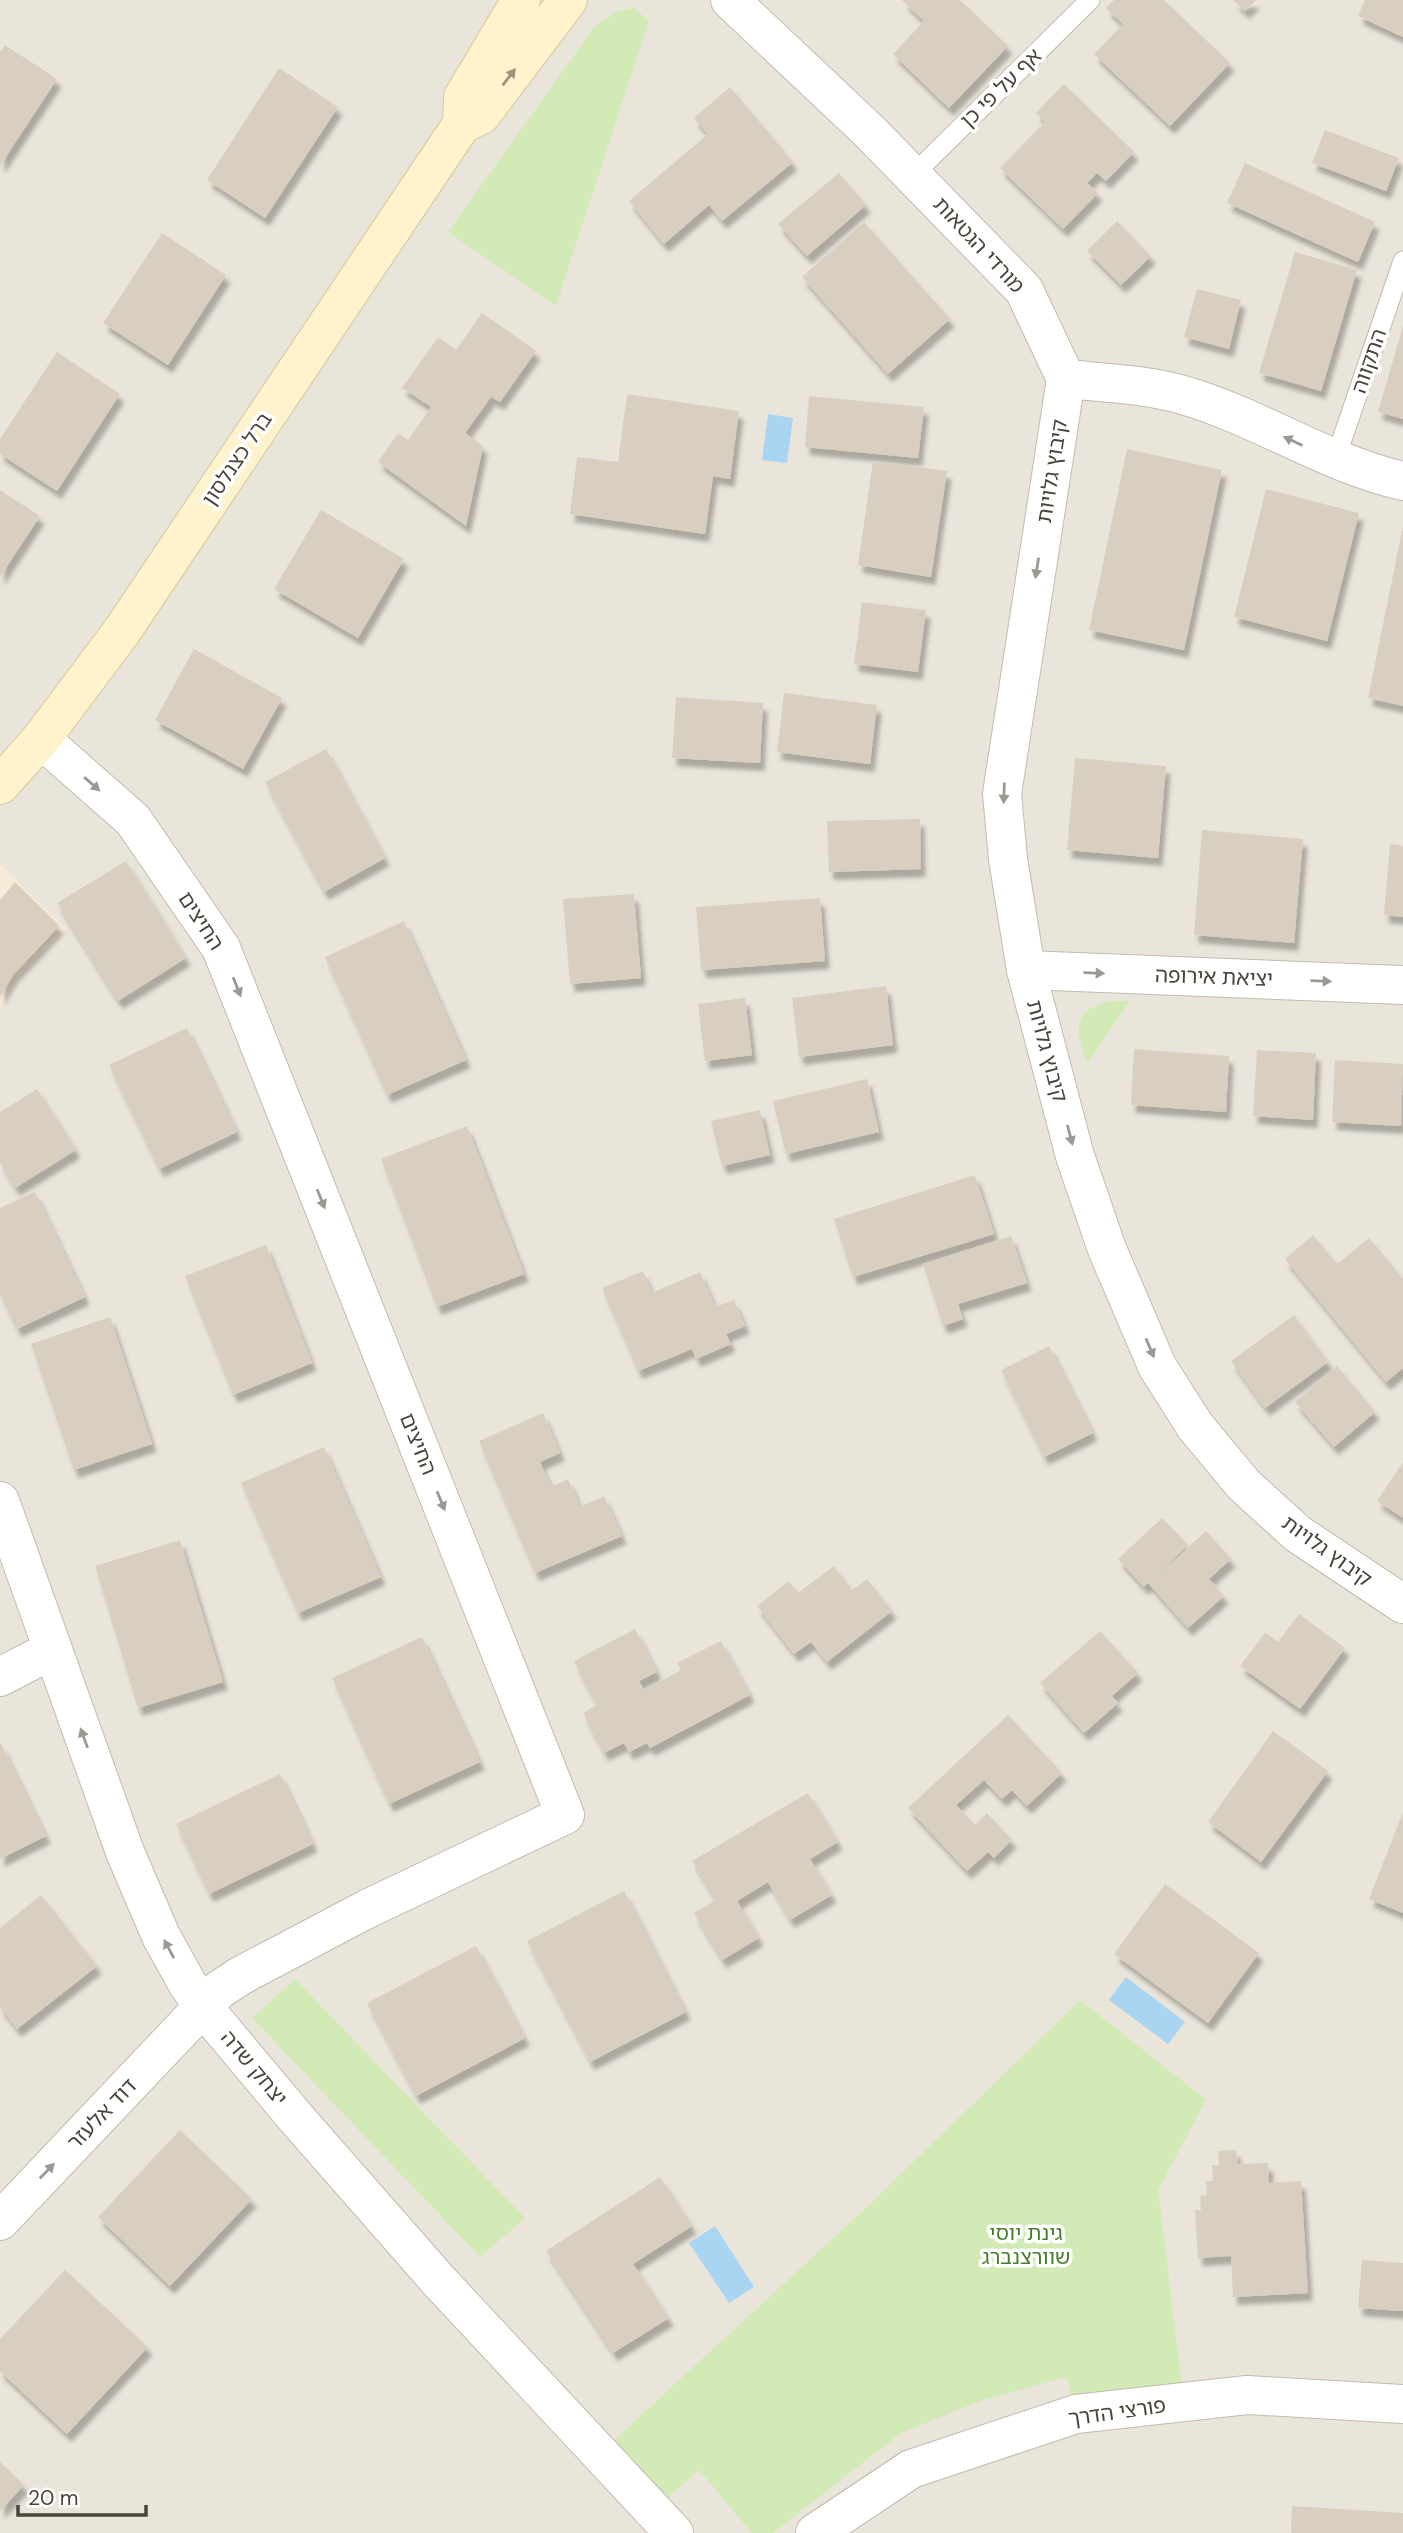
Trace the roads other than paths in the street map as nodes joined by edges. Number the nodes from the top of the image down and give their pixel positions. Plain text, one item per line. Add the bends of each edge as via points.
1 (521, 0) edge
2 (568, 0) edge
3 (730, 0) edge
4 (1090, 0) edge
5 (462, 124) junction
6 (913, 175) junction
7 (1403, 261) edge
8 (1066, 379) junction
9 (1335, 460) junction
10 (1403, 481) edge
11 (41, 739) junction
12 (0, 785) edge
13 (1026, 970) junction
14 (1403, 985) edge
15 (0, 1501) edge
16 (1403, 1604) edge
17 (52, 1650) junction
18 (0, 1677) edge
19 (204, 2008) junction
20 (0, 2221) edge
21 (1403, 2404) edge
22 (674, 2533) edge
23 (815, 2533) edge

1 - 5 street, ברל כצנלסון via 463,97
5 -> 2 street, ברל כצנלסון via 481,114
3 - 6 street, מורדי הגטאות
4 - 6 lane, אף על פי כן
5 - 11 street, ברל כצנלסון via 122,631
6 - 8 street, מורדי הגטאות via 1024,290
7 - 9 lane, התקווה
9 -> 8 street via 1183,394
8 -> 13 street, קיבוץ גלויות via 1002,793
9 - 10 street
11 - 12 street, ברל כצנלסון
11 -> 19 street, החיצים via 133,820 221,948 565,1815 367,1909 240,1976
13 -> 14 street, יציאת אירופה
13 -> 16 street, קיבוץ גלויות via 1075,1156 1107,1249 1157,1366 1195,1426 1244,1485 1297,1534
15 - 17 street, יצחק שדה
17 - 18 street
19 -> 17 street, יצחק שדה via 161,1936 130,1864
20 -> 19 street, דוד אלעזר
19 - 22 street, יצחק שדה via 438,2280
21 - 23 street, פורצי הדרך via 1247,2395 1076,2414 911,2469

